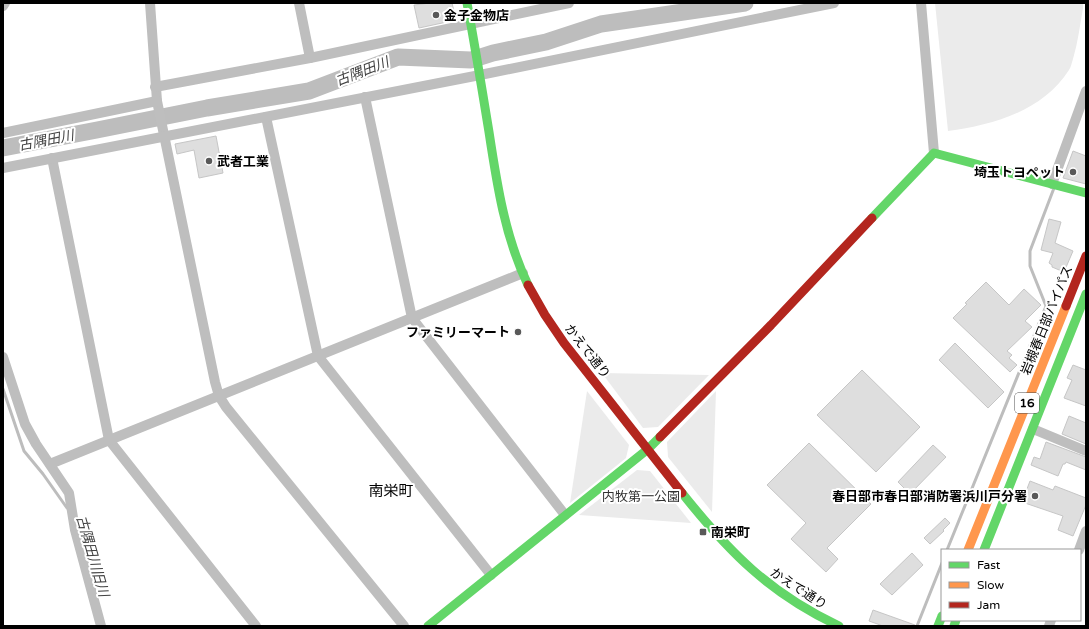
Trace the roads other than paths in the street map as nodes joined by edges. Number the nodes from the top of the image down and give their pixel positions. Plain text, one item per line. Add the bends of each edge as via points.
1 (5, 3) edge
2 (150, 3) edge
3 (299, 3) edge
4 (467, 3) edge
5 (569, 3) edge
6 (834, 3) edge
7 (921, 3) edge
8 (3, 6) edge
9 (471, 26) junction
10 (310, 58) junction
11 (479, 71) junction
12 (155, 87) junction
13 (1086, 91) edge
14 (365, 97) junction
15 (157, 101) junction
16 (266, 117) junction
17 (3, 133) edge
18 (164, 137) junction
19 (934, 153) junction
20 (52, 158) junction
21 (3, 168) edge
22 (1052, 184) junction
23 (1086, 193) edge
24 (1086, 256) edge
25 (523, 273) junction
26 (1086, 294) edge
27 (412, 318) junction
28 (318, 356) junction
29 (3, 357) edge
30 (219, 396) junction
31 (1032, 428) junction
32 (109, 440) junction
33 (648, 449) junction
34 (1086, 451) edge
35 (50, 464) junction
36 (565, 515) junction
37 (1086, 532) edge
38 (968, 549) edge
39 (984, 549) edge
40 (1079, 549) edge
41 (491, 575) junction
42 (101, 626) edge
43 (256, 626) edge
44 (404, 626) edge
45 (428, 626) edge
46 (839, 626) edge

1 - 8 street
2 - 12 street
3 - 10 street
4 - 9 main road, かえで通り
5 - 9 street
6 - 11 street
7 - 19 street
9 - 10 street
9 - 11 main road, かえで通り
10 - 12 street
11 - 14 street
11 - 25 main road, かえで通り via 497,184 507,228
12 - 15 street
13 - 22 street
14 - 16 street
14 - 27 street
15 - 17 street
15 - 18 street
16 - 18 street
16 - 28 street
18 - 20 street
18 - 30 street
19 - 22 main road
19 - 33 main road via 771,325
20 - 21 street
20 - 32 street
22 - 23 main road
24 - 38 main road, 岩槻春日部バイパス / 16
25 - 27 street
25 - 33 main road, かえで通り via 547,319 564,343
26 - 31 main road, 16
27 - 28 street
27 - 36 street
28 - 30 street
28 - 41 street
29 - 35 street via 25,424
30 - 32 street
30 - 44 street
31 - 34 street
31 - 39 main road, 16
32 - 35 street
32 - 43 street
33 - 36 main road
33 - 46 main road, かえで通り via 703,520 745,565 794,603
35 - 42 street via 69,493 75,530
36 - 41 main road
37 - 40 street
41 - 45 main road

